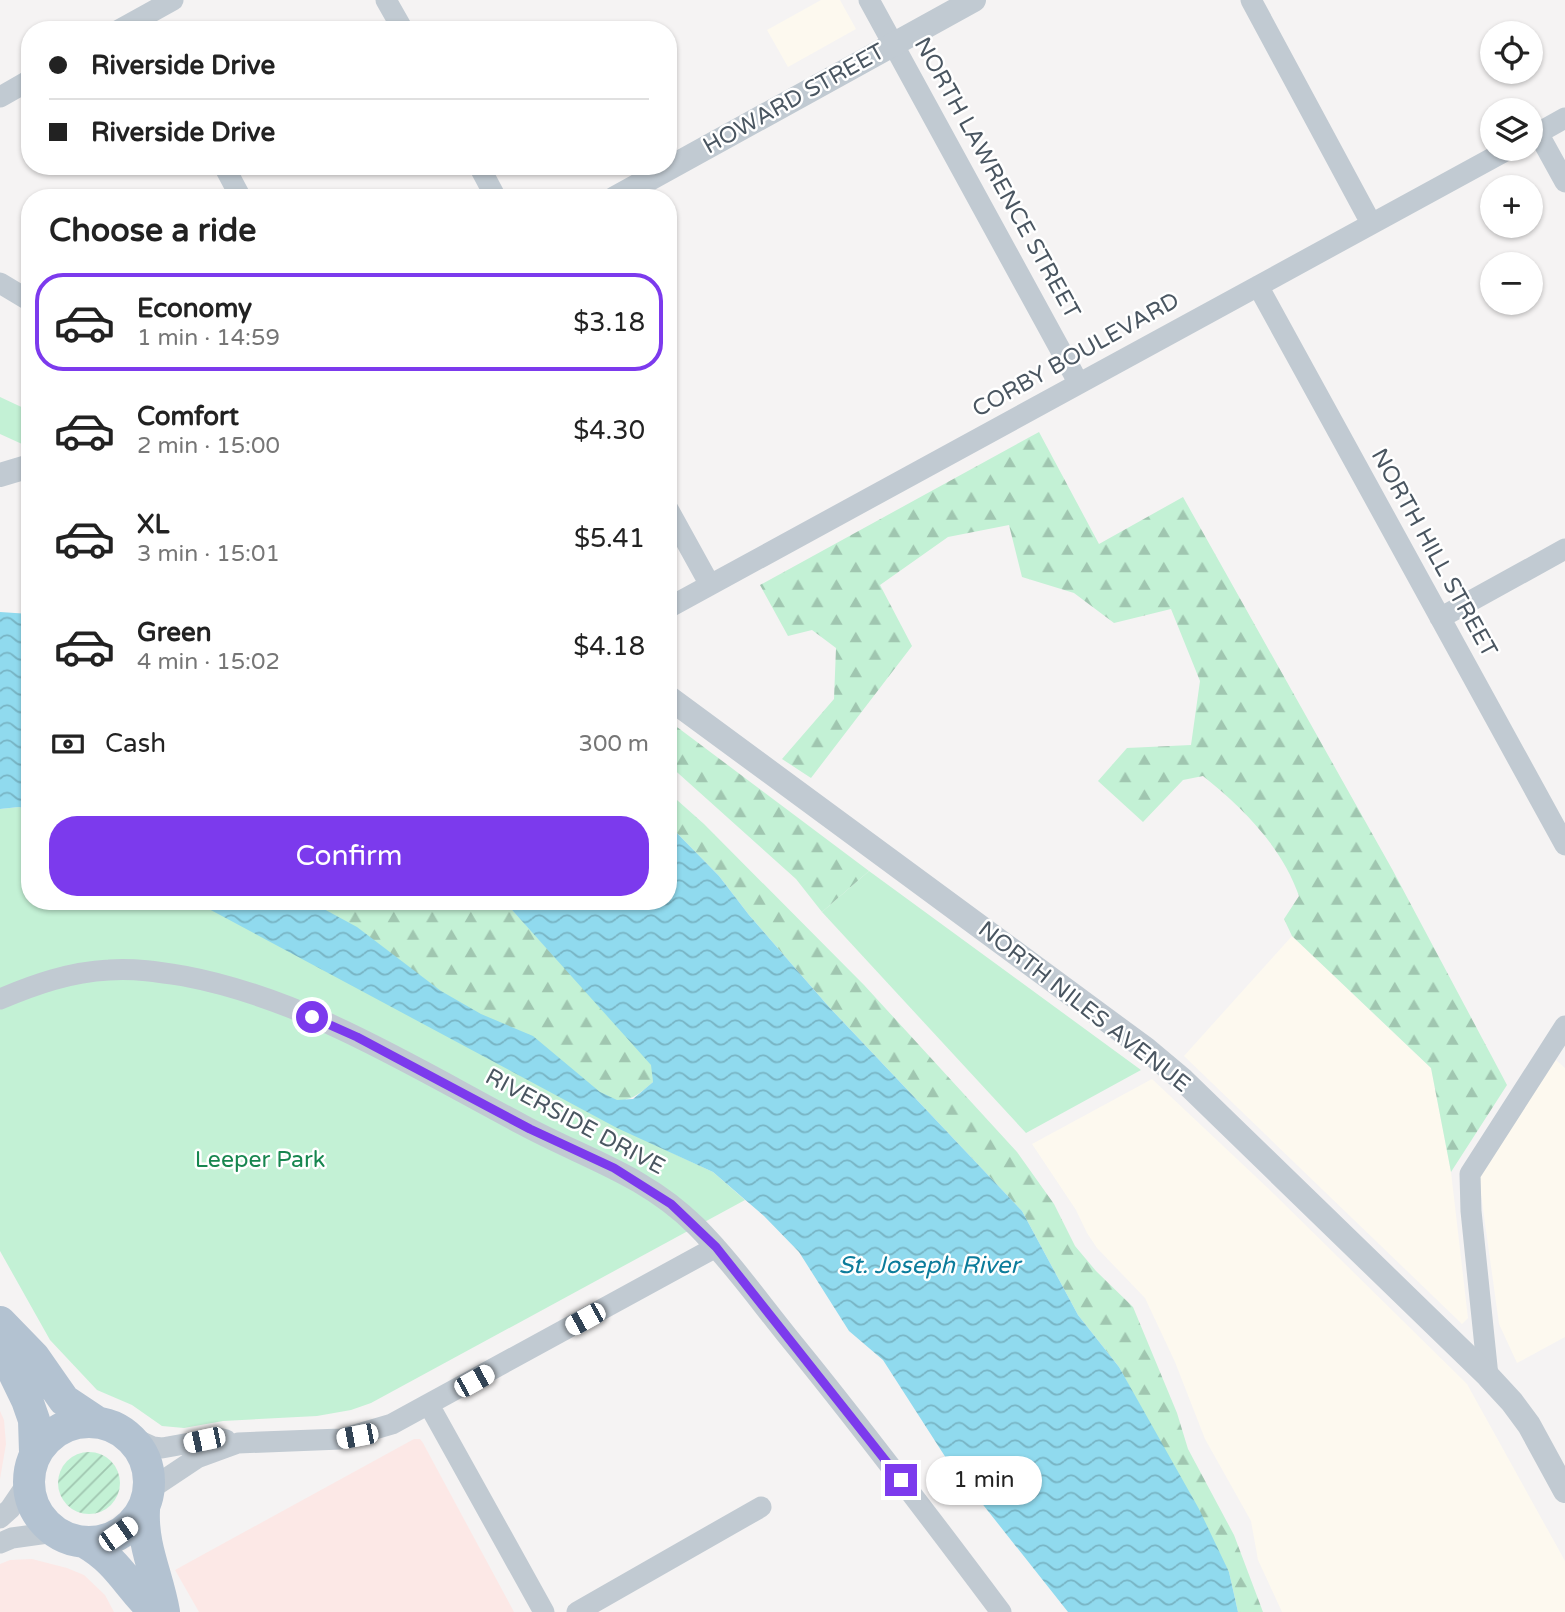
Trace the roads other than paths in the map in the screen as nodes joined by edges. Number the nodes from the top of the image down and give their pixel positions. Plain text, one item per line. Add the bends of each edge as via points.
1 (173, 0) edge
2 (386, 0) edge
3 (869, 0) edge
4 (974, 0) edge
5 (1251, 0) edge
6 (139, 16) edge
7 (398, 21) edge
8 (893, 44) junction
9 (21, 85) edge
10 (0, 97) edge
11 (1565, 118) edge
12 (1543, 130) edge
13 (1543, 148) edge
14 (1487, 161) edge
15 (677, 164) edge
16 (657, 175) edge
17 (1565, 182) edge
18 (631, 189) edge
19 (1371, 223) junction
20 (0, 283) edge
21 (1258, 286) junction
22 (21, 296) edge
23 (1079, 382) junction
24 (21, 469) edge
25 (0, 475) edge
26 (677, 525) edge
27 (1565, 549) edge
28 (710, 585) junction
29 (677, 603) edge
30 (1440, 618) junction
31 (677, 704) edge
32 (1565, 845) edge
33 (0, 999) edge
34 (1565, 1026) edge
35 (716, 1247) junction
36 (0, 1323) edge
37 (1489, 1376) junction
38 (429, 1405) junction
39 (97, 1422) junction
40 (129, 1436) junction
41 (238, 1443) junction
42 (32, 1467) junction
43 (1565, 1491) edge
44 (147, 1500) junction
45 (761, 1507) dead end
46 (0, 1518) edge
47 (55, 1532) junction
48 (0, 1543) edge
49 (86, 1543) junction
50 (155, 1612) edge
51 (164, 1612) edge
52 (544, 1612) edge
53 (577, 1612) edge
54 (1001, 1612) edge

1 - 6 street
2 - 7 street
3 - 8 street, NORTH LAWRENCE STREET
4 - 8 street, HOWARD STREET
5 - 19 street
8 - 15 street, HOWARD STREET
8 - 23 street, NORTH LAWRENCE STREET
9 - 10 street
11 - 12 street
13 - 17 street
14 - 19 street, CORBY BOULEVARD
16 - 18 street, HOWARD STREET
19 - 21 street, CORBY BOULEVARD
20 - 22 street
21 - 23 street, CORBY BOULEVARD
21 - 30 street, NORTH HILL STREET
23 - 28 street, CORBY BOULEVARD
24 - 25 street
26 - 28 street
27 - 30 street
28 - 29 street, CORBY BOULEVARD
30 - 32 street, NORTH HILL STREET
31 - 37 street, NORTH NILES AVENUE via 1146,1049
33 - 35 street, RIVERSIDE DRIVE via 60,977 110,970 148,970 231,986 357,1037 614,1168 671,1204
34 - 37 street via 1471,1174
35 - 38 street
35 - 54 street, RIVERSIDE DRIVE
36 - 39 main road via 34,1357 64,1399
36 - 42 main road via 12,1369 34,1420
37 - 43 street, NORTH NILES AVENUE via 1529,1425
38 - 41 street via 349,1438
38 - 52 street
39 - 40 main road
39 - 42 main road via 77,1424 48,1438
40 - 41 street via 162,1448 218,1438
40 - 44 main road via 145,1463
41 - 44 street via 197,1458
42 - 46 street via 10,1509
42 - 47 main road via 32,1501
44 - 49 main road via 131,1525 118,1534
44 - 51 main road via 145,1544
45 - 53 street
47 - 48 street
47 - 49 main road
49 - 50 main road via 113,1562

